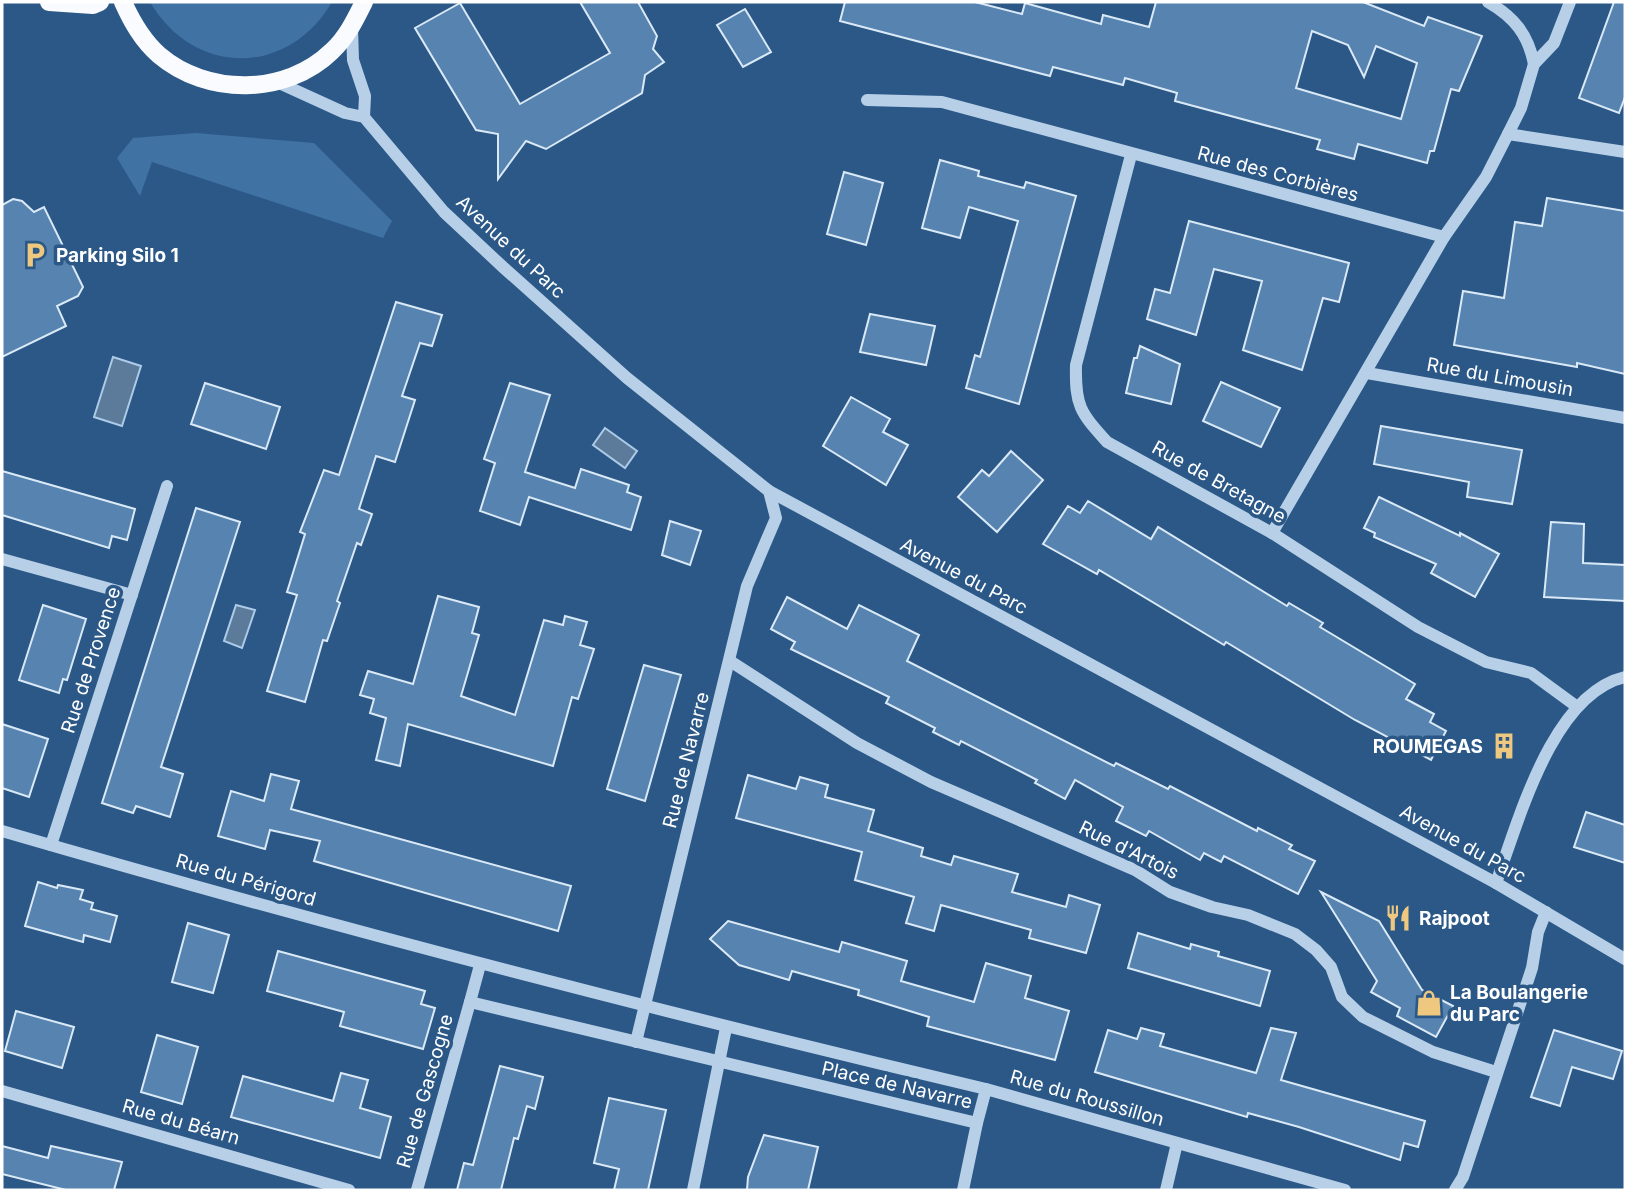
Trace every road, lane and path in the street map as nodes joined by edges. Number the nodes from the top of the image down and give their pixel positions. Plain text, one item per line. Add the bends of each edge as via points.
1 (49, 2) edge
2 (100, 2) edge
3 (123, 2) edge
4 (364, 2) edge
5 (1488, 2) edge
6 (1570, 2) edge
7 (352, 28) junction
8 (1534, 64) junction
9 (277, 82) junction
10 (867, 100) dead end
11 (365, 117) junction
12 (1508, 134) junction
13 (1625, 152) edge
14 (1131, 155) junction
15 (1444, 237) junction
16 (1367, 373) junction
17 (1625, 418) edge
18 (167, 486) dead end
19 (769, 491) junction
20 (1272, 533) junction
21 (2, 559) edge
22 (132, 595) junction
23 (730, 661) junction
24 (1625, 677) edge
25 (1576, 706) junction
26 (2, 831) edge
27 (51, 845) junction
28 (1496, 883) junction
29 (1546, 912) junction
30 (1625, 959) edge
31 (480, 965) junction
32 (470, 1002) junction
33 (645, 1008) junction
34 (726, 1028) junction
35 (636, 1042) junction
36 (719, 1063) junction
37 (1496, 1073) junction
38 (986, 1089) junction
39 (2, 1091) edge
40 (977, 1124) junction
41 (1177, 1143) junction
42 (349, 1190) edge
43 (417, 1190) edge
44 (693, 1190) edge
45 (963, 1190) edge
46 (1166, 1190) edge
47 (1345, 1190) edge
48 (1455, 1190) edge

1 - 2 main road
3 - 9 main road via 134,26 159,55 195,77 235,86
4 - 7 main road
5 - 8 street via 1511,15 1530,43
6 - 8 street via 1554,43
7 - 9 main road via 315,64
7 - 11 street via 353,60 365,96
8 - 12 street
9 - 11 street via 345,113
10 - 14 street, Rue des Corbières via 942,102
11 - 19 street, Avenue du Parc via 444,212 494,259 626,378
12 - 13 street
12 - 15 street via 1486,177
14 - 15 street, Rue des Corbières
14 - 20 street, Rue de Bretagne via 1076,365 1075,397 1107,442
15 - 16 street
16 - 17 street, Rue du Limousin
16 - 20 street
18 - 22 street, Rue de Provence
19 - 23 street, Rue de Navarre via 776,518 747,586
19 - 28 street, Avenue du Parc
20 - 25 street, Rue de Bretagne via 1418,626 1486,662 1531,673
21 - 22 street
22 - 27 street, Rue de Provence
23 - 33 street, Rue de Navarre
23 - 37 street, Rue d'Artois via 857,743 931,782 1135,870 1170,892 1295,934 1331,967 1342,997 1363,1017 1433,1052
24 - 25 street via 1611,680
25 - 28 street via 1551,742
26 - 27 street, Rue du Périgord
27 - 31 street, Rue du Périgord
28 - 29 street, Avenue du Parc
29 - 30 street, Avenue du Parc
29 - 37 street
31 - 32 street
31 - 33 street, Place de Navarre
32 - 35 street, Place de Navarre
32 - 43 street, Rue de Gascogne
33 - 34 street, Place de Navarre
33 - 35 street, Rue de Navarre
34 - 36 street
34 - 38 street, Place de Navarre
35 - 36 street, Place de Navarre
36 - 40 street, Place de Navarre
36 - 44 street
37 - 48 street
38 - 40 street, Place de Navarre
38 - 41 street, Rue du Roussillon
39 - 42 street, Rue du Béarn
40 - 45 street
41 - 46 street, Rue du Roussillon
41 - 47 street, Rue du Roussillon

